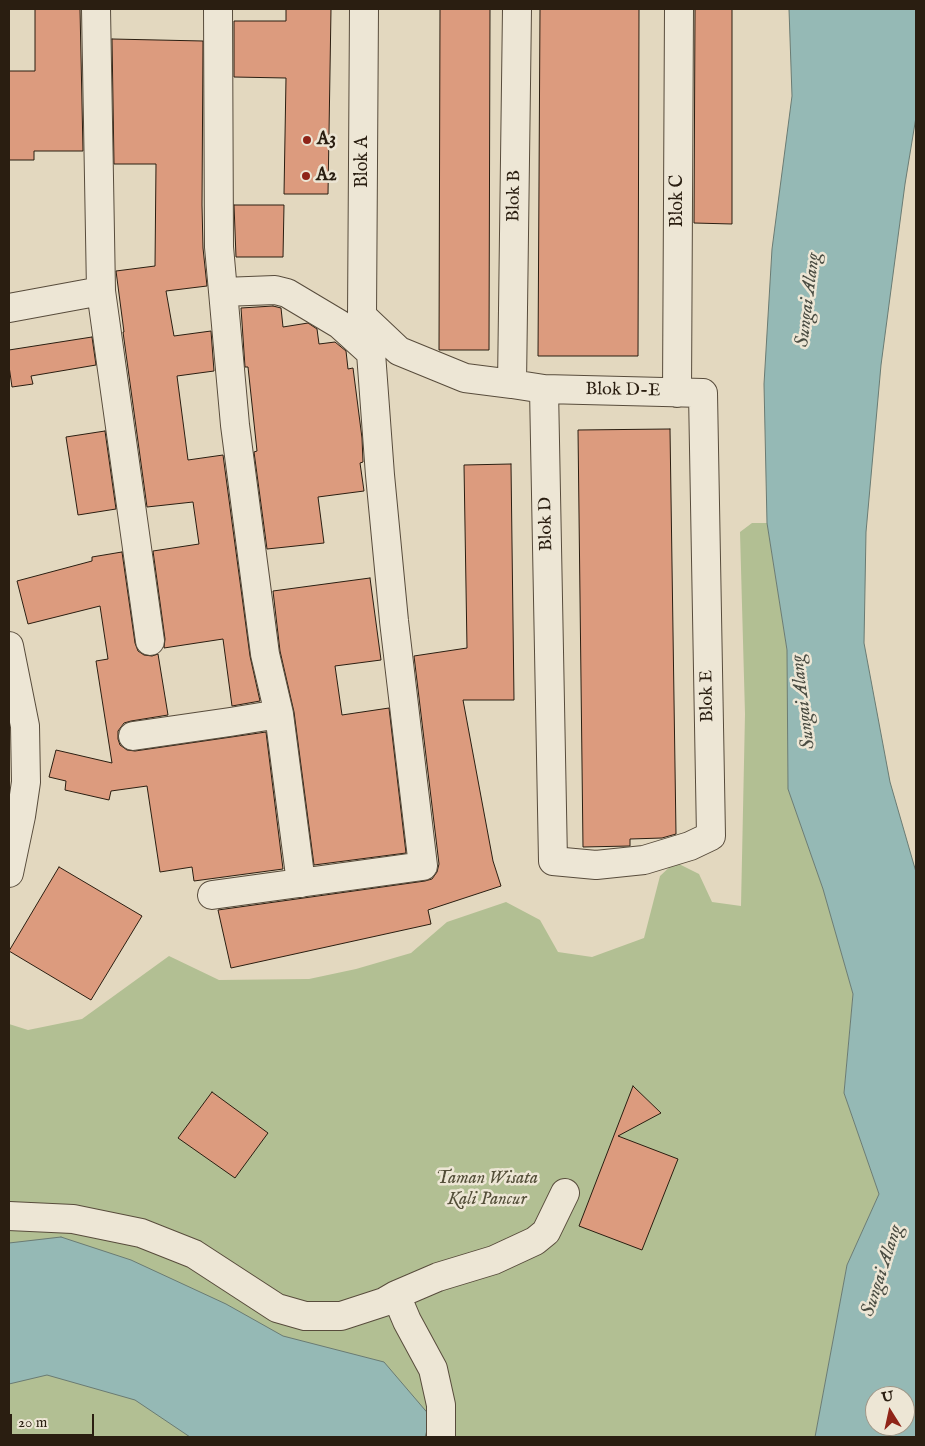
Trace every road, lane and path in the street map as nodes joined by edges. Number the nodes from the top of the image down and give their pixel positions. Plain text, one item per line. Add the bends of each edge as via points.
1 (96, 9) edge
2 (218, 9) edge
3 (364, 9) edge
4 (517, 9) edge
5 (679, 9) edge
6 (101, 291) junction
7 (223, 292) junction
8 (9, 308) edge
9 (512, 384) junction
10 (544, 389) junction
11 (690, 393) junction
12 (150, 641) dead end
13 (9, 646) edge
14 (279, 714) junction
15 (133, 736) dead end
16 (552, 861) joint
17 (9, 873) edge
18 (301, 883) junction
19 (212, 895) dead end
20 (565, 1193) dead end
21 (9, 1216) edge
22 (396, 1295) junction
23 (441, 1437) edge

1 - 6 street
2 - 7 street via 219,247
3 - 9 street, Blok A via 362,316 399,351 465,378
4 - 9 street, Blok B
5 - 11 street, Blok C
6 - 8 street
6 - 12 street
7 - 14 street via 265,654
7 - 18 street via 274,290 287,293 339,324 371,353 394,621 423,866
9 - 10 street
10 - 11 street, Blok D-E
10 - 16 street, Blok D
11 - 16 street, Blok E via 711,836 644,860 596,865
13 - 17 street via 25,726 26,782
14 - 15 street
14 - 18 street
18 - 19 street
20 - 22 street via 546,1232 534,1242
21 - 22 street via 73,1219 141,1233 194,1254 277,1308 305,1316 341,1316
22 - 23 street via 406,1321 433,1369 441,1405

